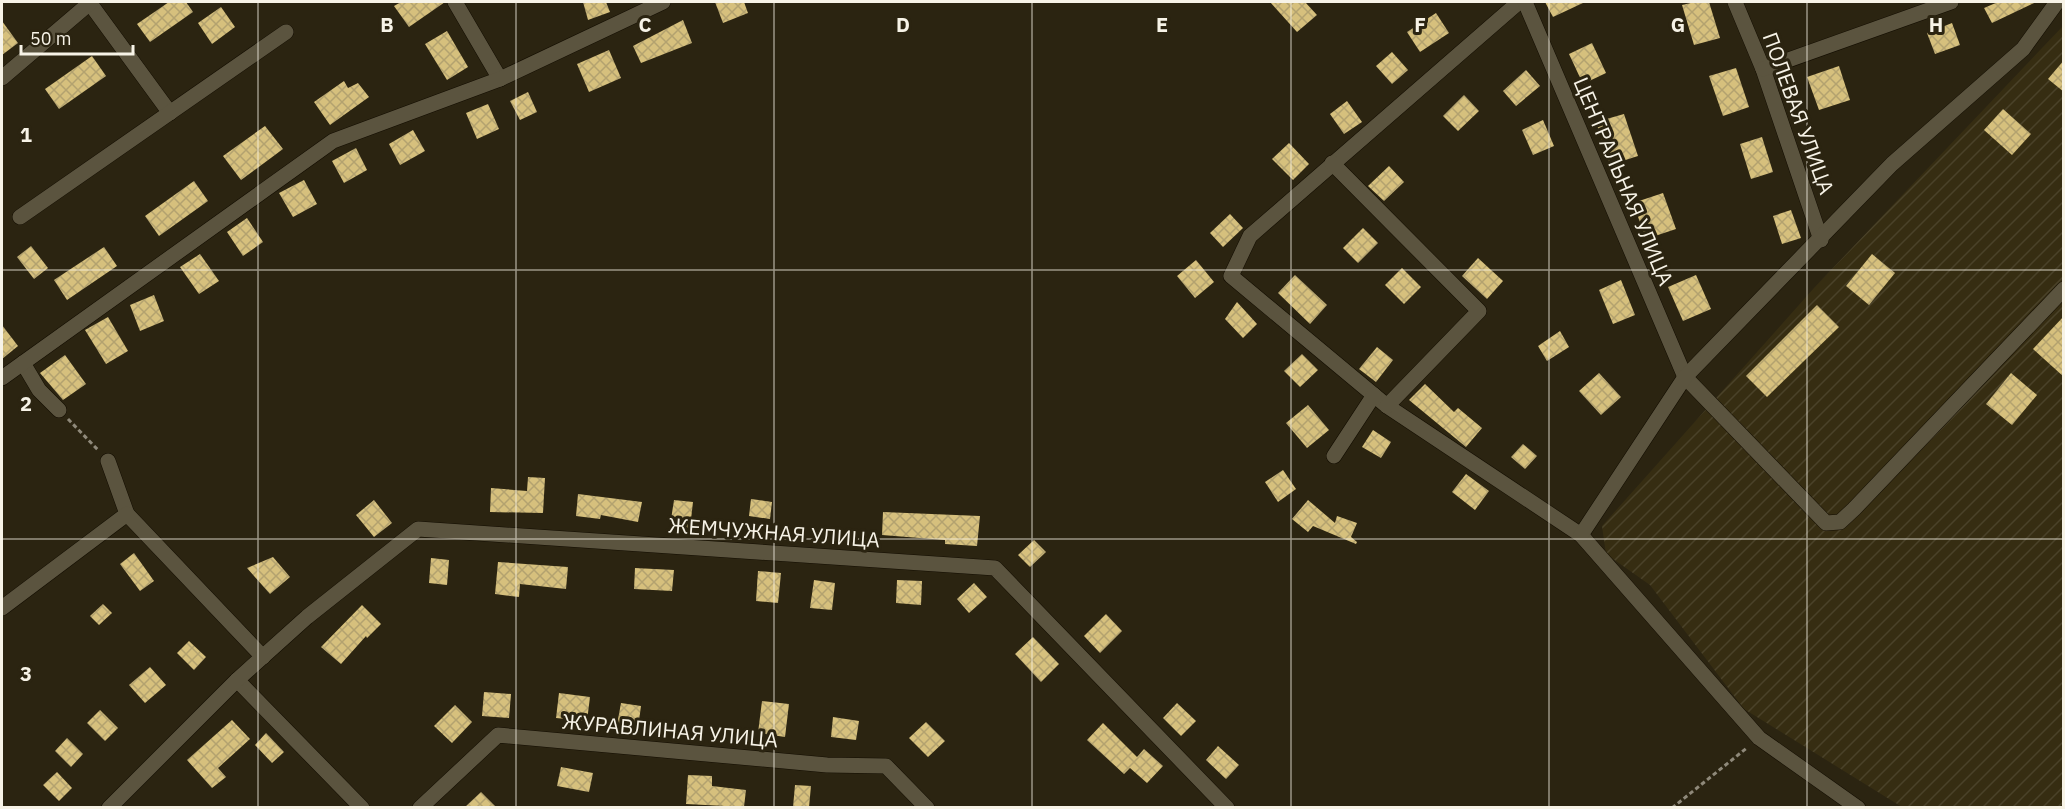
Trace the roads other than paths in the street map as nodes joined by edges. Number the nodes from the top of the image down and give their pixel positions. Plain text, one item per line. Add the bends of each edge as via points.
1 (90, 2) edge
2 (455, 2) edge
3 (663, 2) edge
4 (1520, 2) edge
5 (1525, 2) edge
6 (1735, 2) edge
7 (1951, 2) edge
8 (2057, 2) edge
9 (286, 32) dead end
10 (1763, 69) junction
11 (2, 78) edge
12 (500, 79) junction
13 (170, 113) junction
14 (1332, 163) junction
15 (20, 217) dead end
16 (1821, 240) junction
17 (2064, 289) edge
18 (23, 363) junction
19 (1685, 377) junction
20 (2, 378) edge
21 (1374, 395) junction
22 (1387, 406) junction
23 (59, 410) road end
24 (1334, 456) dead end
25 (108, 461) road end
26 (127, 514) junction
27 (1581, 535) junction
28 (2, 608) edge
29 (263, 657) junction
30 (237, 680) junction
31 (109, 807) edge
32 (363, 807) edge
33 (420, 807) edge
34 (927, 807) edge
35 (1227, 807) edge
36 (1858, 807) edge

1 - 11 street
1 - 13 street
2 - 12 street
3 - 12 street
4 - 14 street
5 - 19 street, ЦЕНТРАЛЬНАЯ УЛИЦА
6 - 10 street, ПОЛЕВАЯ УЛИЦА
7 - 10 street
8 - 16 street via 2023,49 1892,164
9 - 13 street
10 - 16 street, ПОЛЕВАЯ УЛИЦА
12 - 18 street via 333,141
13 - 15 street
14 - 21 street via 1250,236 1231,276
14 - 22 street via 1479,311
16 - 19 street
17 - 19 street via 1840,522 1826,523
18 - 20 street
18 - 23 street via 39,390
19 - 27 street
21 - 22 street
21 - 24 street
22 - 27 street
25 - 26 street
26 - 28 street
26 - 29 street
27 - 36 street via 1755,741
29 - 30 street, ЖЕМЧУЖНАЯ УЛИЦА
29 - 35 street, ЖЕМЧУЖНАЯ УЛИЦА via 418,529 995,568
30 - 31 street, ЖЕМЧУЖНАЯ УЛИЦА
30 - 32 street
33 - 34 street, ЖУРАВЛИНАЯ УЛИЦА via 498,735 827,765 886,766

